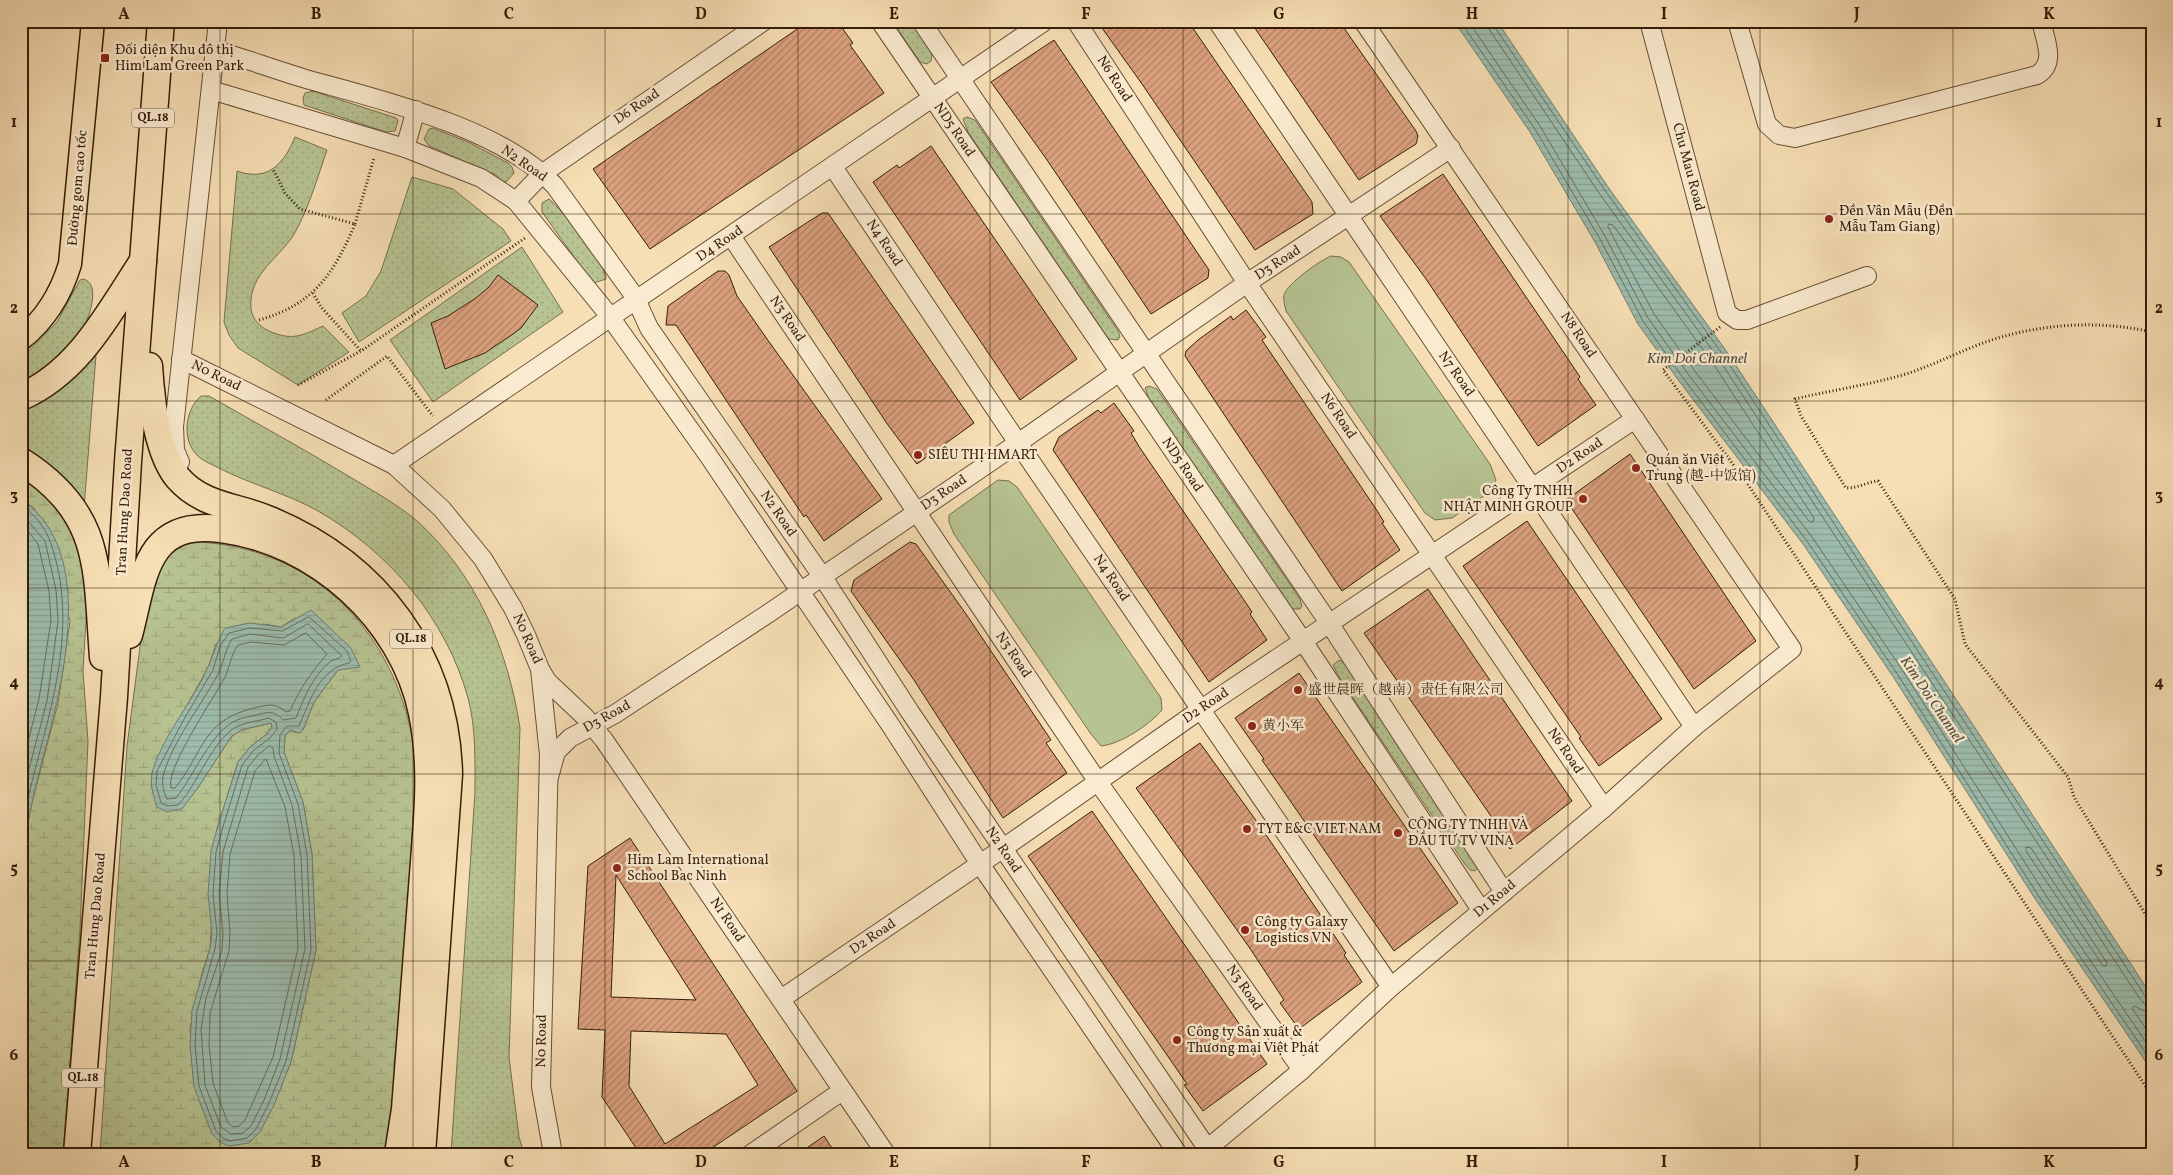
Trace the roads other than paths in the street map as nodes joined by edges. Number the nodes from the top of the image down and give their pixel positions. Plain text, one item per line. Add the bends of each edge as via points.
1 (93, 21) edge
2 (161, 21) edge
3 (218, 21) edge
4 (764, 21) edge
5 (880, 21) edge
6 (921, 21) edge
7 (1045, 21) edge
8 (1076, 21) edge
9 (1217, 21) edge
10 (1362, 21) edge
11 (1649, 21) edge
12 (1737, 21) edge
13 (2041, 21) edge
14 (216, 50) junction
15 (961, 79) junction
16 (211, 90) junction
17 (932, 98) junction
18 (416, 110) junction
19 (405, 148) junction
20 (1451, 148) junction
21 (833, 167) junction
22 (543, 173) junction
23 (516, 201) junction
24 (1348, 218) junction
25 (731, 236) junction
26 (144, 256) junction
27 (1867, 276) dead end
28 (1247, 283) junction
29 (637, 301) junction
30 (611, 318) junction
31 (21, 339) edge
32 (1146, 354) junction
33 (181, 359) junction
34 (1119, 373) junction
35 (21, 397) edge
36 (1635, 419) junction
37 (728, 442) junction
38 (1018, 443) junction
39 (708, 455) junction
40 (21, 461) edge
41 (394, 465) junction
42 (1534, 487) junction
43 (194, 492) junction
44 (917, 511) junction
45 (1432, 556) junction
46 (822, 576) junction
47 (799, 592) junction
48 (1329, 623) junction
49 (1303, 641) junction
50 (1792, 650) joint
51 (540, 670) junction
52 (114, 697) junction
53 (1200, 710) junction
54 (910, 712) junction
55 (593, 726) junction
56 (891, 726) junction
57 (1694, 727) junction
58 (110, 743) junction
59 (549, 777) junction
60 (1098, 782) junction
61 (1604, 808) junction
62 (1002, 849) junction
63 (980, 864) junction
64 (1504, 892) junction
65 (1481, 910) junction
66 (1391, 987) junction
67 (781, 999) junction
68 (1106, 1000) junction
69 (1084, 1016) junction
70 (1302, 1070) junction
71 (842, 1091) junction
72 (1204, 1151) edge
73 (77, 1154) edge
74 (398, 1154) edge
75 (422, 1154) edge
76 (553, 1154) edge
77 (751, 1154) edge
78 (886, 1154) edge
79 (1178, 1154) edge

1 - 31 main road, Đường gom cao tốc via 70,264 64,285 52,307
2 - 26 highway, Tran Hung Dao Road / QL.18
3 - 14 street
4 - 22 street, D6 Road
5 - 17 street, ND5 Road
6 - 15 street
7 - 15 street, D4 Road
8 - 28 street, N6 Road
9 - 24 street, N7 Road
10 - 20 street, N8 Road
11 - 27 street, Chu Mau Road via 1726,313 1737,320 1747,320
12 - 13 street via 1767,124 1779,135 1795,138 2038,75 2044,71 2049,54
14 - 16 street
14 - 18 street, N2 Road
15 - 17 street, D4 Road
15 - 32 street
16 - 19 street, N2 Road
16 - 33 street
17 - 21 street, D4 Road
17 - 34 street, ND5 Road
18 - 19 street
18 - 22 street, N2 Road via 498,145
19 - 23 street, N2 Road via 481,178
20 - 24 street, D3 Road
20 - 36 street, N8 Road
21 - 25 street, D4 Road
21 - 38 street, N4 Road
22 - 23 street, D6 Road
22 - 29 street, N2 Road
23 - 30 street, N2 Road
24 - 28 street, D3 Road
24 - 42 street, N7 Road
25 - 29 street, D4 Road
25 - 44 street, N3 Road
26 - 35 highway via 85,347 55,378
26 - 43 highway, QL.18 via 153,414 172,468
26 - 52 highway, Tran Hung Dao Road / QL.18
28 - 32 street, D3 Road
28 - 45 street, N6 Road
29 - 30 street, D4 Road
29 - 37 street, N2 Road via 649,328
30 - 39 street, N2 Road
30 - 41 street, D4 Road
32 - 34 street, D3 Road
32 - 48 street
33 - 41 street, N0 Road
33 - 43 street via 174,437 181,466
34 - 38 street, D3 Road
34 - 49 street, ND5 Road
36 - 42 street, D2 Road
36 - 50 street, N8 Road
37 - 39 street
37 - 46 street, N2 Road
38 - 44 street, D3 Road
38 - 53 street, N4 Road
39 - 47 street, N2 Road
40 - 58 highway via 49,480 64,496 88,535 96,574
41 - 51 street, N0 Road via 442,509 483,559 513,608
42 - 45 street, D2 Road
42 - 57 street, N7 Road
43 - 75 highway, QL.18 via 217,504 282,525 343,560 381,595 431,674 446,729 449,774
44 - 46 street, D3 Road
44 - 60 street, N3 Road
45 - 48 street, D2 Road
45 - 61 street, N6 Road
46 - 47 street, D3 Road
46 - 54 street, N2 Road
47 - 55 street, D3 Road via 647,694
47 - 56 street, N2 Road
48 - 49 street, D2 Road
48 - 64 street
49 - 53 street, D2 Road
49 - 65 street, ND5 Road
50 - 57 street, D1 Road
51 - 55 street, N1 Road
51 - 59 street, N0 Road
52 - 58 highway, Tran Hung Dao Road / QL.18
52 - 74 highway via 152,553 164,541 195,528 220,528 252,535 299,554 350,589 365,604 403,657 420,706 430,780
53 - 60 street, D2 Road
53 - 66 street, N4 Road
54 - 56 street
54 - 62 street, N2 Road
55 - 59 street, D3 Road via 561,747
55 - 67 street, N1 Road
56 - 63 street, N2 Road
57 - 61 street, D1 Road
58 - 73 highway, Tran Hung Dao Road / QL.18
59 - 76 street, N0 Road via 541,1087
60 - 62 street, D2 Road
60 - 70 street, N3 Road
61 - 64 street, D1 Road
62 - 63 street, D2 Road
62 - 68 street, N2 Road
63 - 67 street, D2 Road
63 - 69 street, N2 Road
64 - 65 street, D1 Road
65 - 66 street, D1 Road
66 - 70 street, D1 Road
67 - 71 street, N1 Road
68 - 69 street
68 - 72 street, N2 Road
69 - 79 street, N2 Road
70 - 72 street, D1 Road
71 - 77 street
71 - 78 street, N1 Road

